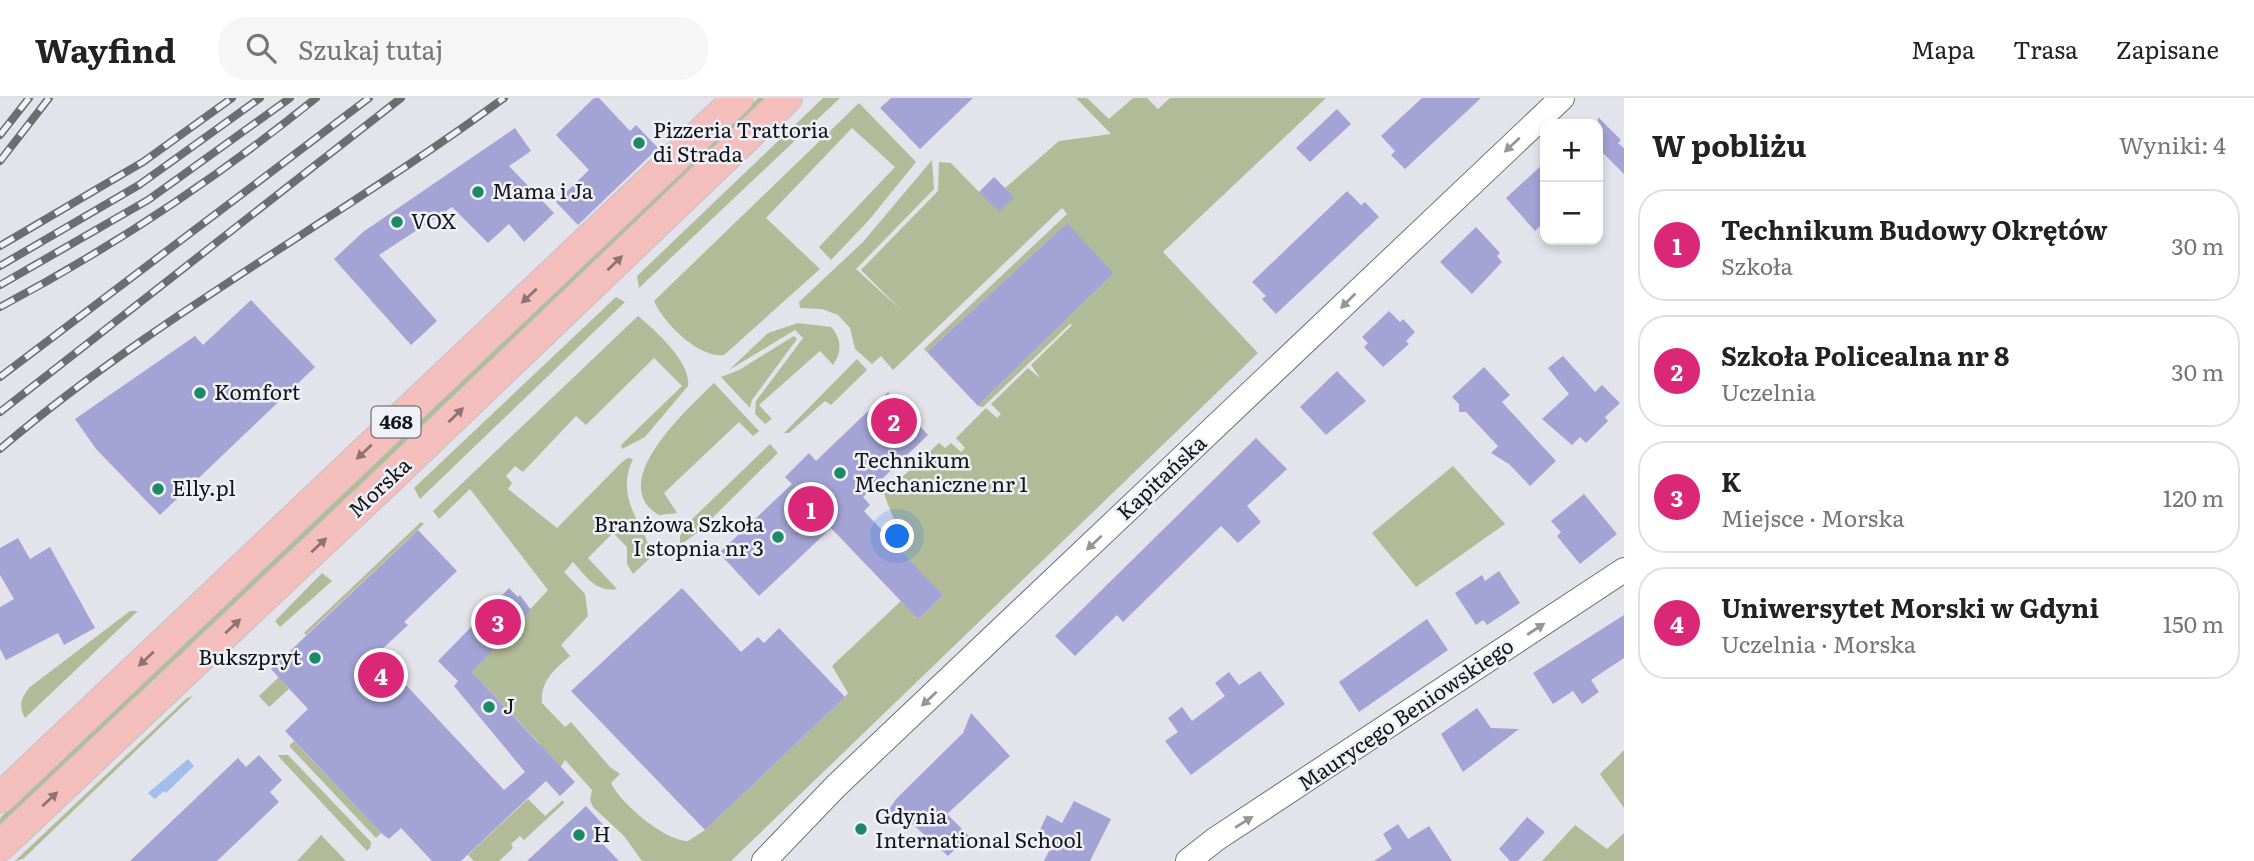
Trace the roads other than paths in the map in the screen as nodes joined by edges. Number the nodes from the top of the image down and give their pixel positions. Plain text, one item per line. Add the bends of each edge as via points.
1 (738, 98) edge
2 (787, 98) edge
3 (1562, 98) edge
4 (1624, 570) edge
5 (0, 797) edge
6 (0, 846) edge
7 (764, 861) edge
8 (1188, 861) edge

1 -> 5 main road, Morska / 468
6 -> 2 main road, Morska / 468
3 -> 7 street, Kapitańska via 836,786
8 -> 4 street, Maurycego Beniowskiego

